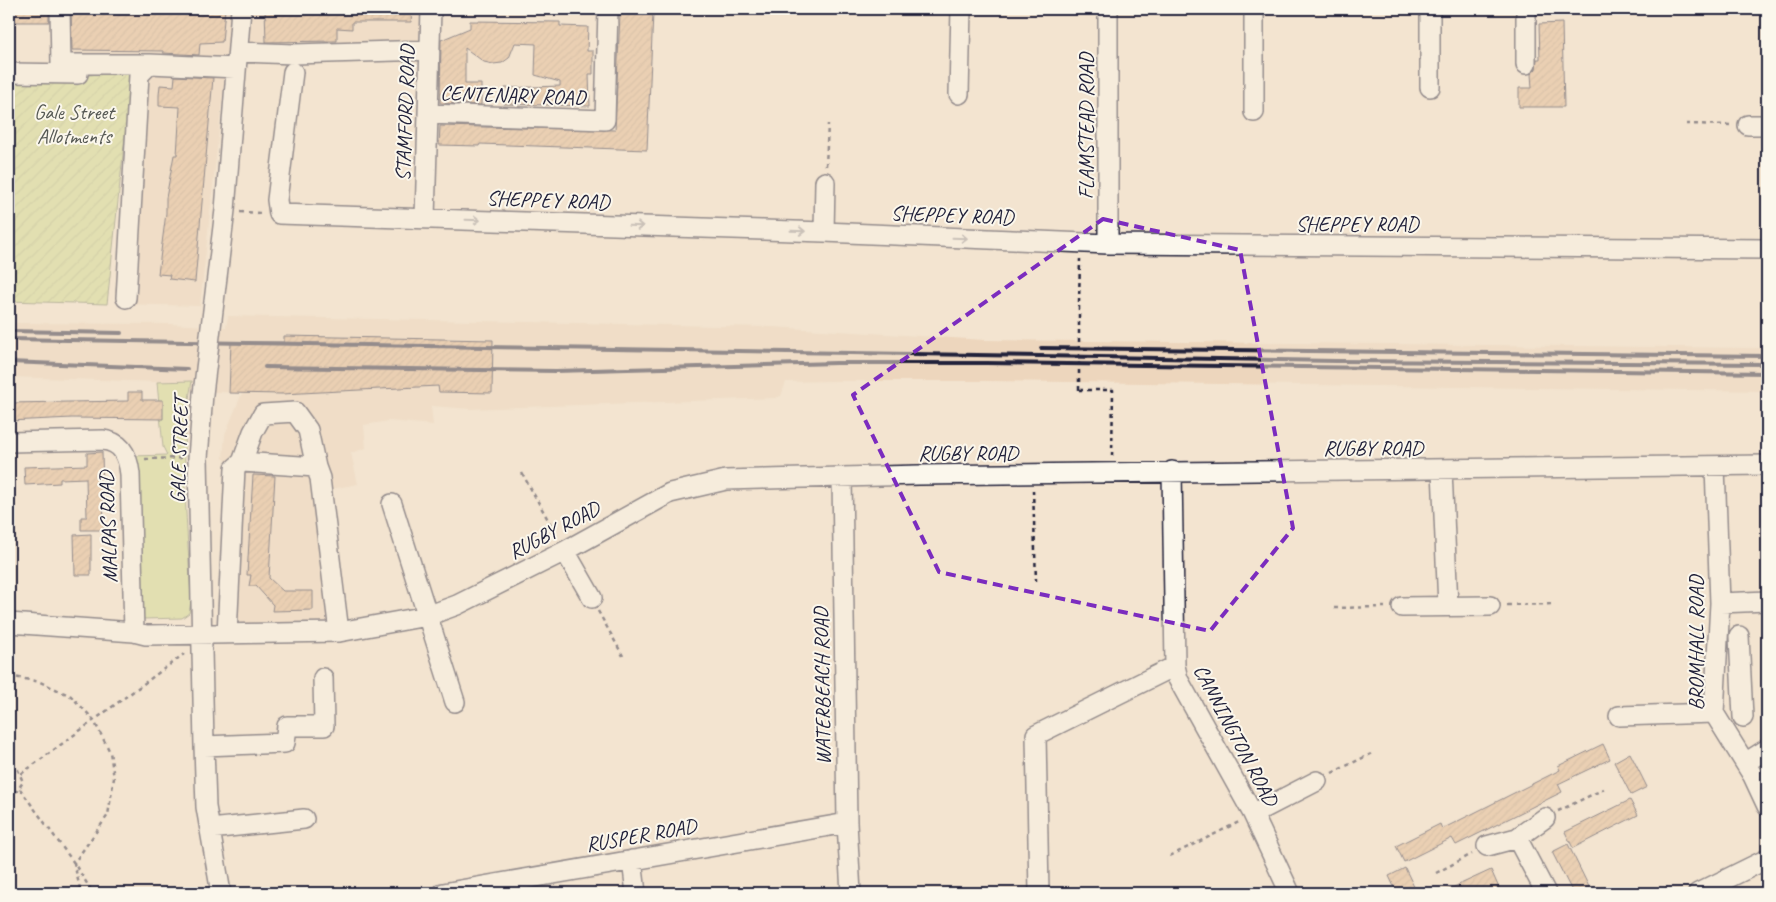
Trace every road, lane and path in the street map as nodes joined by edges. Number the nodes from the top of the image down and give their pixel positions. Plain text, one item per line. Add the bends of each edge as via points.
1 (60, 9) edge
2 (241, 9) edge
3 (431, 9) edge
4 (608, 9) edge
5 (961, 9) edge
6 (1108, 9) edge
7 (1254, 9) edge
8 (1430, 9) edge
9 (1526, 9) edge
10 (430, 50) junction
11 (237, 60) junction
12 (1526, 64) dead end
13 (144, 69) junction
14 (9, 72) edge
15 (293, 72) dead end
16 (1430, 87) dead end
17 (959, 94) dead end
18 (1254, 112) dead end
19 (428, 114) junction
20 (828, 124) dead end
21 (1686, 124) dead end
22 (1748, 125) joint
23 (1767, 125) edge
24 (825, 182) joint
25 (240, 212) dead end
26 (255, 212) dead end
27 (425, 218) junction
28 (824, 232) junction
29 (1080, 243) junction
30 (1108, 244) junction
31 (1767, 250) edge
32 (126, 298) dead end
33 (9, 442) edge
34 (189, 457) dead end
35 (128, 459) junction
36 (242, 462) junction
37 (1767, 465) edge
38 (316, 467) junction
39 (1715, 467) junction
40 (1442, 470) junction
41 (1172, 471) junction
42 (1112, 472) junction
43 (522, 473) dead end
44 (1033, 475) junction
45 (842, 477) junction
46 (392, 504) dead end
47 (565, 551) junction
48 (1036, 581) dead end
49 (592, 598) joint
50 (1767, 601) edge
51 (1720, 603) junction
52 (1555, 604) dead end
53 (1448, 606) junction
54 (1490, 606) joint
55 (1402, 607) joint
56 (1334, 608) dead end
57 (427, 616) junction
58 (9, 623) edge
59 (134, 632) junction
60 (340, 632) junction
61 (171, 634) junction
62 (202, 634) junction
63 (227, 634) junction
64 (1739, 636) dead end
65 (184, 654) junction
66 (623, 656) dead end
67 (188, 660) dead end
68 (1718, 660) junction
69 (1740, 660) junction
70 (1175, 666) junction
71 (9, 678) edge
72 (323, 678) dead end
73 (455, 702) dead end
74 (1714, 713) junction
75 (1619, 716) dead end
76 (1744, 718) dead end
77 (93, 719) junction
78 (204, 746) junction
79 (1767, 749) edge
80 (1370, 754) dead end
81 (1745, 763) junction
82 (9, 768) edge
83 (21, 774) junction
84 (1317, 781) joint
85 (1604, 788) dead end
86 (20, 789) junction
87 (9, 793) edge
88 (1767, 806) edge
89 (1253, 814) junction
90 (1544, 818) joint
91 (304, 819) dead end
92 (846, 822) junction
93 (210, 829) junction
94 (1517, 838) junction
95 (1487, 846) joint
96 (1170, 856) dead end
97 (1767, 859) edge
98 (632, 860) junction
99 (74, 863) junction
100 (1436, 873) dead end
101 (81, 893) edge
102 (93, 893) edge
103 (221, 893) edge
104 (446, 893) edge
105 (636, 893) edge
106 (851, 893) edge
107 (1039, 893) edge
108 (1290, 893) edge
109 (1546, 893) edge
110 (1698, 893) edge

1 - 13 street via 61,64
2 - 11 street, GALE STREET
3 - 10 street, STAMFORD ROAD
4 - 19 street, CENTENARY ROAD via 605,120
5 - 17 street
6 - 30 street, FLAMSTEAD ROAD
7 - 18 street
8 - 16 street
9 - 12 street
10 - 11 street via 294,54
10 - 19 street, STAMFORD ROAD
11 - 13 street
11 - 62 street, GALE STREET, bridge via 225,210 198,458
13 - 14 street
13 - 32 street
15 - 27 street, SHEPPEY ROAD via 277,200 279,214
19 - 27 street, STAMFORD ROAD
20 - 24 path
21 - 22 path
22 - 23 street
24 - 28 street
25 - 26 path
27 -> 28 street, SHEPPEY ROAD
28 -> 29 street, SHEPPEY ROAD
29 - 30 street, SHEPPEY ROAD
29 - 42 path, bridge via 1079,390 1113,390
30 - 31 street, SHEPPEY ROAD
33 - 35 street, MALPAS ROAD via 112,441
34 - 35 path
35 - 59 street, MALPAS ROAD
36 - 38 street
36 - 38 street via 252,432 263,414 295,412 308,430
36 - 63 street via 235,468
37 - 39 street, RUGBY ROAD
38 - 60 street
39 - 40 street, RUGBY ROAD
39 - 51 street, BROMHALL ROAD
40 - 41 street, RUGBY ROAD
40 - 53 street
41 - 42 street, RUGBY ROAD
41 - 70 street, CANNINGTON ROAD
42 - 44 street, RUGBY ROAD
43 - 47 path
44 - 45 street, RUGBY ROAD
44 - 48 path
45 - 47 street, RUGBY ROAD via 726,480 670,493
45 - 92 street, WATERBEACH ROAD
46 - 57 street
47 - 49 street
47 - 57 street, RUGBY ROAD via 457,605
49 - 66 path
50 - 51 street
51 - 68 street, BROMHALL ROAD
52 - 54 path
53 - 54 street
53 - 55 street
55 - 56 path
57 - 60 street, RUGBY ROAD
57 - 73 street
58 - 59 street, RUGBY ROAD
59 - 61 street, RUGBY ROAD
60 - 63 street, RUGBY ROAD
61 - 62 street, RUGBY ROAD
61 - 65 path via 171,645 177,646
62 - 63 street, RUGBY ROAD
62 - 78 street, GALE STREET
64 - 69 street
65 - 67 path
65 - 77 path
68 - 69 street
68 - 74 street, BROMHALL ROAD
69 - 76 street
70 - 89 street, CANNINGTON ROAD via 1178,679
70 - 107 street via 1036,735
71 - 77 path via 40,682 70,696
72 - 78 street via 324,726 287,726 285,743
74 - 75 street
74 - 81 street, BROMHALL ROAD
77 - 83 path
77 - 99 path via 110,752 114,778 108,815
78 - 93 street, GALE STREET
79 - 81 street
80 - 84 path
81 - 88 street, BROMHALL ROAD
82 - 83 path
83 - 86 path via 23,782
84 - 89 street
85 - 90 path
86 - 87 path
86 - 99 path
89 - 96 path
89 - 108 street, CANNINGTON ROAD
90 - 94 street
91 - 93 street
92 - 98 street, RUSPER ROAD
92 - 106 street, WATERBEACH ROAD
93 - 103 street, GALE STREET
94 - 95 street
94 - 109 street
95 - 100 path
97 - 110 street
98 - 104 street, RUSPER ROAD
98 - 105 street
99 - 101 path
99 - 102 path

